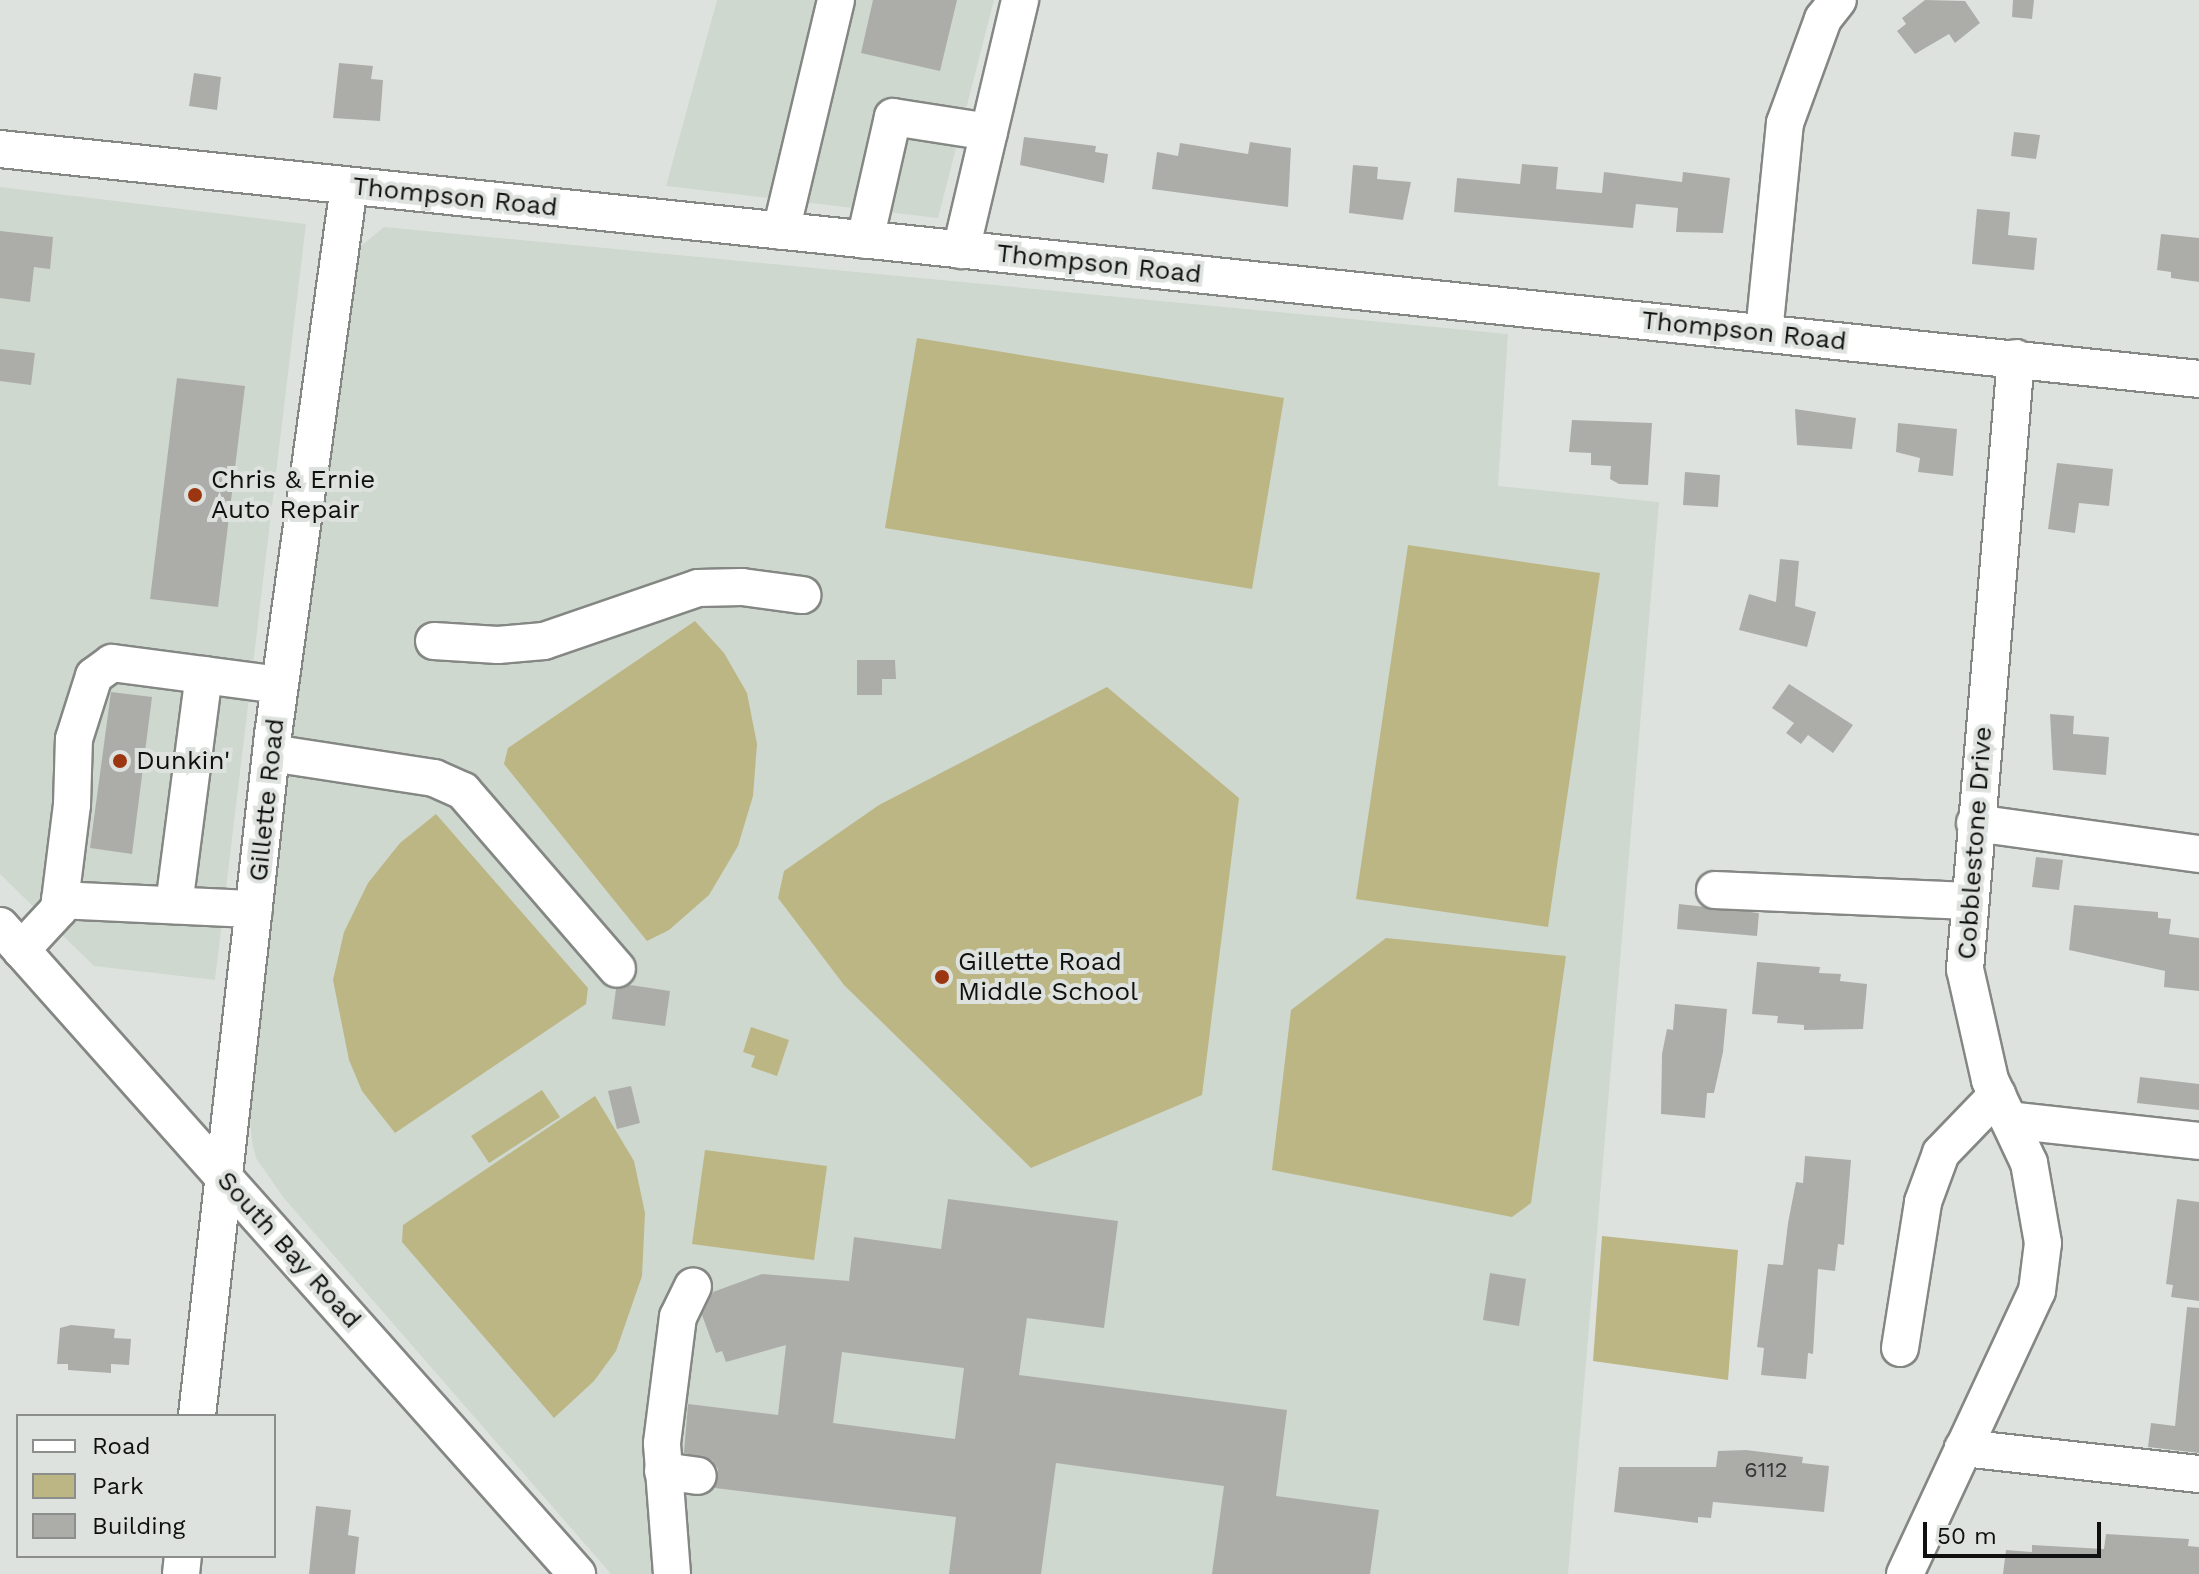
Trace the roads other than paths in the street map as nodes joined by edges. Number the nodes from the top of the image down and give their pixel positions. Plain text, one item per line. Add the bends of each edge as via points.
1 (836, 0) edge
2 (1020, 0) edge
3 (1838, 0) edge
4 (989, 132) junction
5 (0, 149) edge
6 (349, 186) junction
7 (781, 231) junction
8 (865, 240) junction
9 (961, 250) junction
10 (1764, 333) junction
11 (2016, 358) junction
12 (2199, 379) edge
13 (802, 595) dead end
14 (434, 641) dead end
15 (204, 675) junction
16 (280, 685) junction
17 (271, 753) junction
18 (1975, 823) junction
19 (2199, 854) edge
20 (1715, 890) dead end
21 (60, 900) junction
22 (1968, 901) junction
23 (174, 905) junction
24 (254, 909) junction
25 (11, 938) edge
26 (617, 969) dead end
27 (2003, 1108) junction
28 (2199, 1141) edge
29 (226, 1180) junction
30 (693, 1286) dead end
31 (1900, 1348) dead end
32 (197, 1414) edge
33 (1963, 1448) junction
34 (663, 1471) junction
35 (2199, 1474) edge
36 (698, 1476) dead end
37 (577, 1574) edge
38 (672, 1574) edge
39 (1905, 1574) edge

1 - 7 street
2 - 4 street
3 - 10 street via 1823,19 1785,123
4 - 8 street via 893,117
4 - 9 street
5 - 6 street, Thompson Road
6 - 7 street, Thompson Road
6 - 16 street, Gillette Road
7 - 8 street, Thompson Road
8 - 9 street, Thompson Road
9 - 10 street, Thompson Road
10 - 11 street, Thompson Road
11 - 12 street, Thompson Road
11 - 18 street, Cobblestone Drive
13 - 14 street via 698,588 544,641
15 - 16 street
15 - 21 street via 112,663 94,676 74,739
15 - 23 street
16 - 17 street, Gillette Road
17 - 24 street, Gillette Road
17 - 26 street via 452,784 487,816
18 - 19 street
18 - 22 street, Cobblestone Drive
20 - 22 street
21 - 23 street
21 - 25 street via 59,909
22 - 27 street, Cobblestone Drive via 1965,969 1973,1021
23 - 24 street
24 - 29 street, Gillette Road
25 - 29 street, South Bay Road
27 - 28 street
27 - 31 street via 1941,1153 1923,1202
27 - 33 street, Cobblestone Drive via 2036,1192 2043,1243 2037,1291
29 - 32 street, Gillette Road
29 - 37 street, South Bay Road
30 - 34 street via 678,1317
33 - 35 street
33 - 39 street, Cobblestone Drive
34 - 36 street
34 - 38 street

